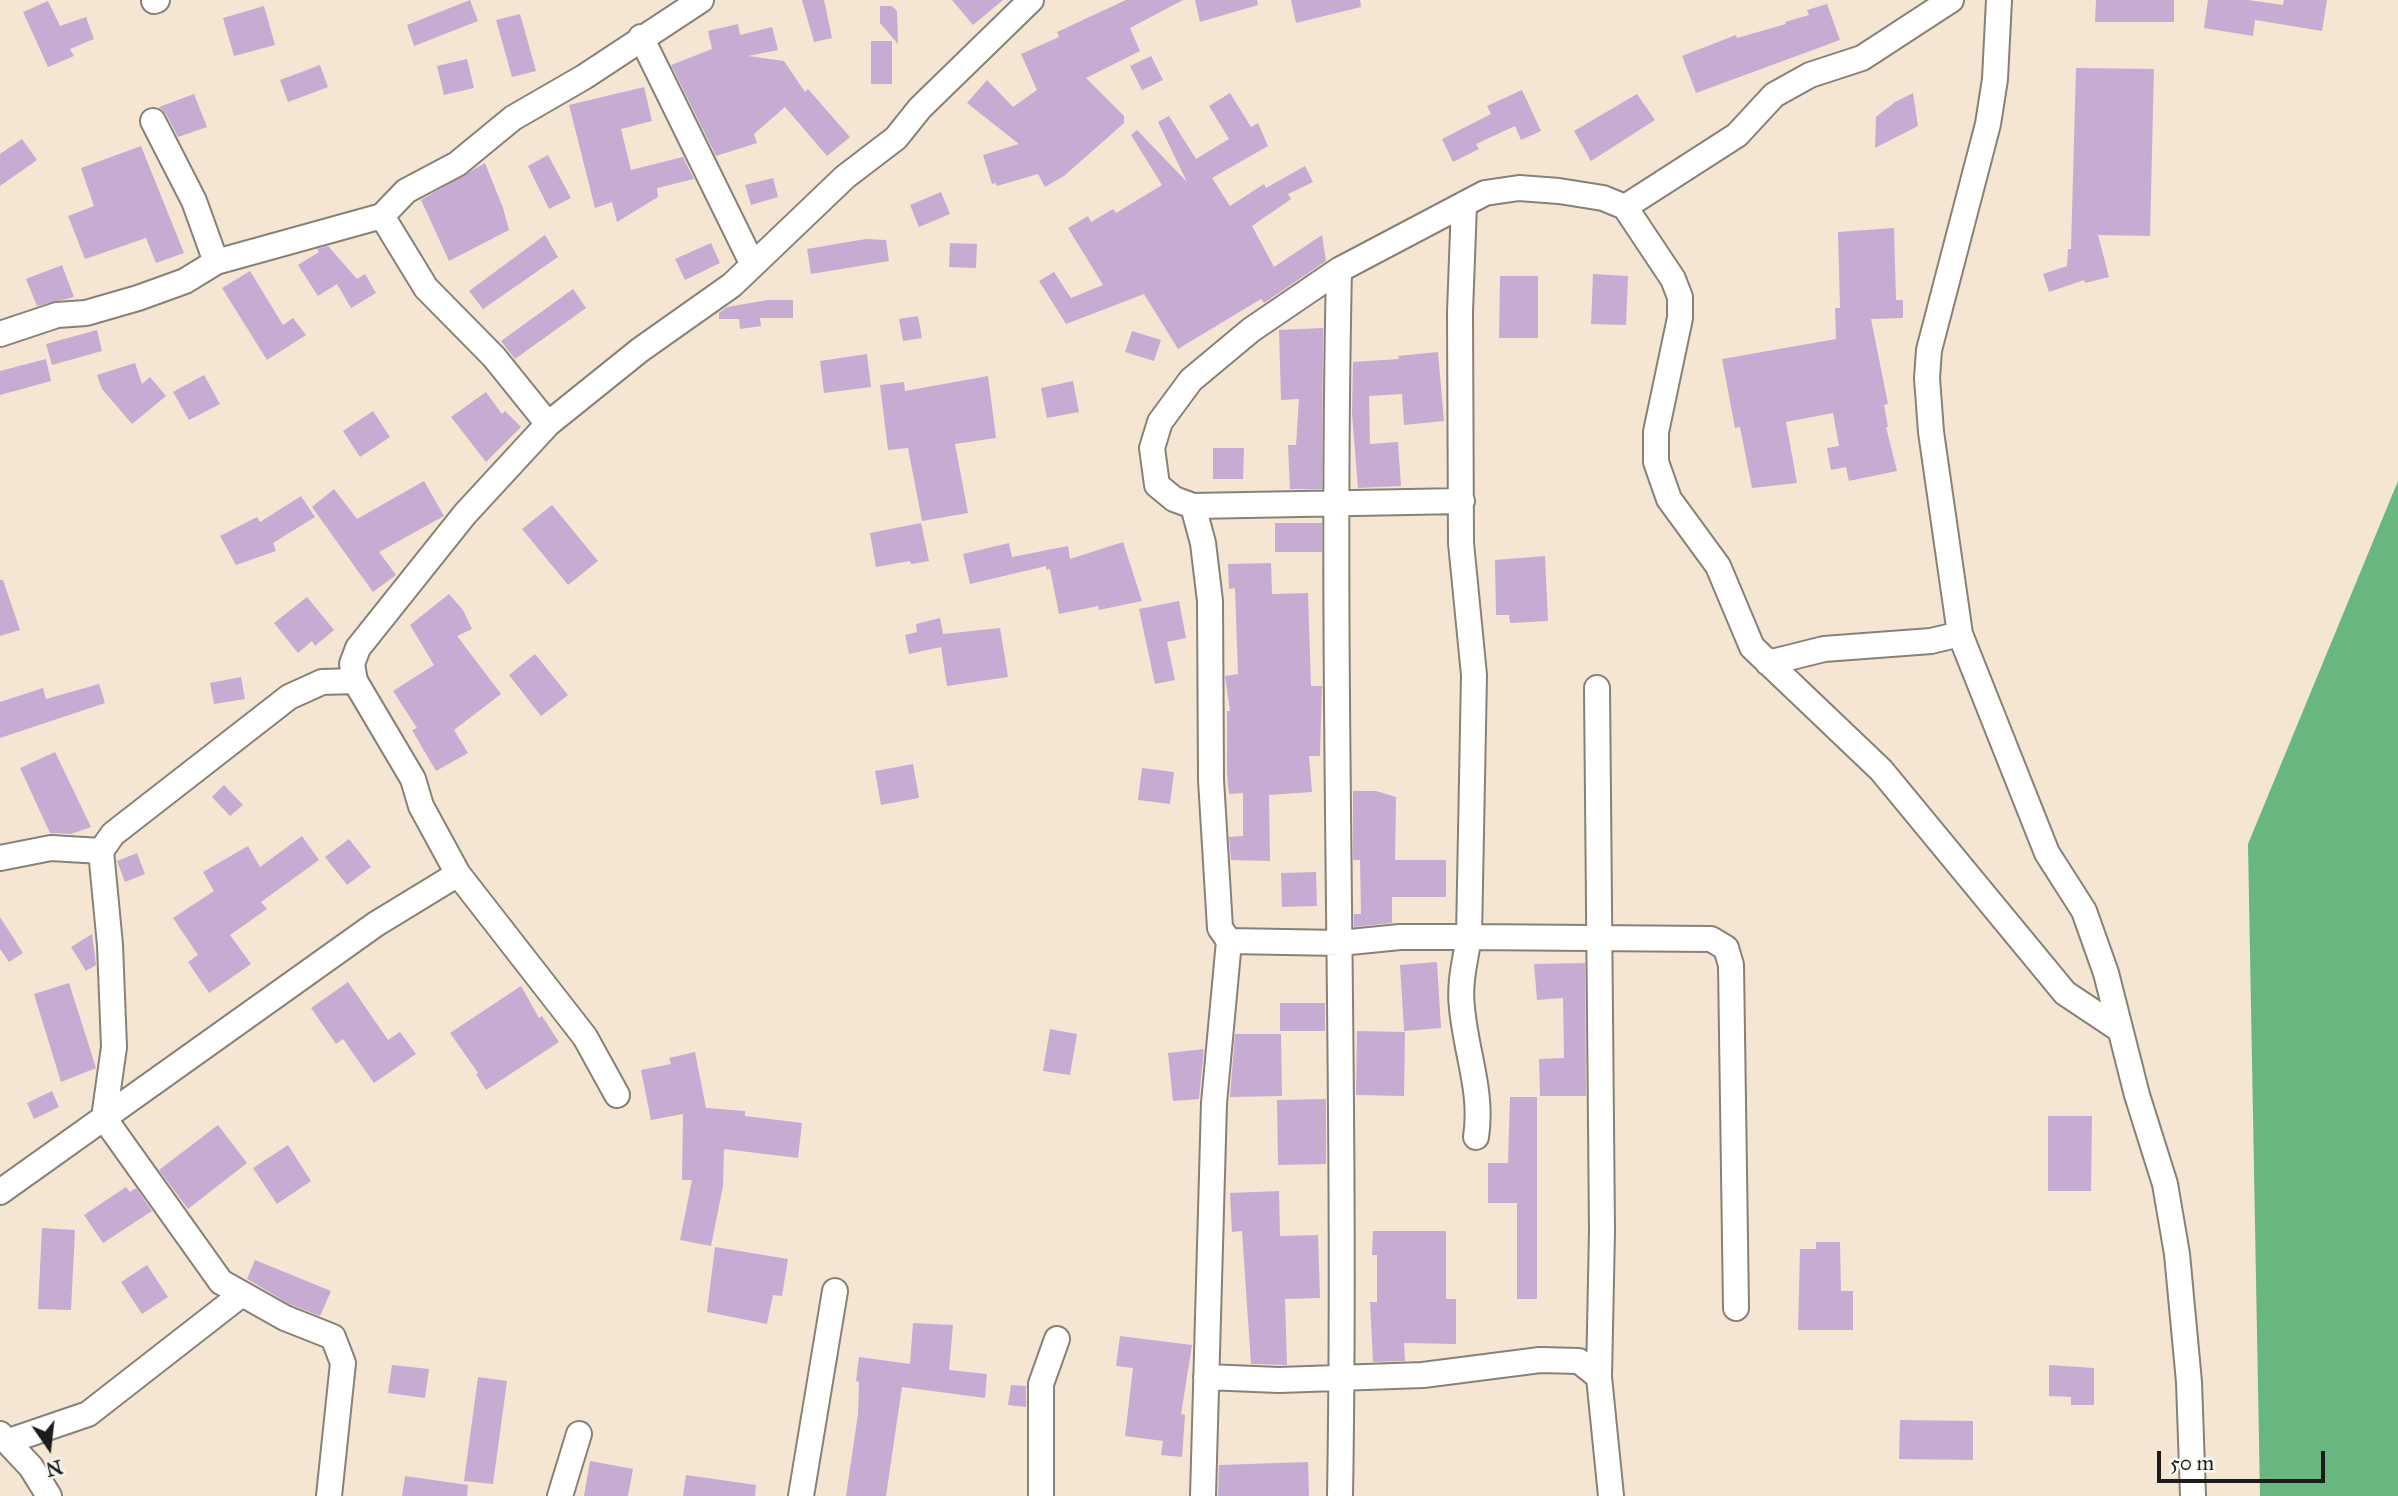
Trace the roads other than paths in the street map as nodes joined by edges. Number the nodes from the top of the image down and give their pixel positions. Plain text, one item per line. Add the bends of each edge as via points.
1 (701, 0) edge
2 (1031, 0) edge
3 (1951, 0) edge
4 (1999, 0) edge
5 (641, 37) junction
6 (153, 121) dead end
7 (1464, 204) junction
8 (1625, 207) junction
9 (382, 216) junction
10 (216, 262) junction
11 (752, 263) junction
12 (1339, 270) junction
13 (0, 334) edge
14 (548, 424) junction
15 (1334, 501) junction
16 (1462, 501) junction
17 (1193, 506) junction
18 (1960, 634) junction
19 (1768, 663) junction
20 (355, 681) junction
21 (1597, 688) dead end
22 (101, 850) junction
23 (0, 858) edge
24 (458, 874) junction
25 (1469, 937) junction
26 (1598, 939) junction
27 (1229, 941) junction
28 (1340, 943) junction
29 (2119, 1029) junction
30 (617, 1095) dead end
31 (104, 1118) junction
32 (1476, 1138) dead end
33 (0, 1192) edge
34 (835, 1291) dead end
35 (242, 1294) junction
36 (1736, 1308) dead end
37 (1057, 1339) dead end
38 (1342, 1376) junction
39 (1206, 1377) junction
40 (1599, 1377) junction
41 (579, 1434) dead end
42 (4, 1438) edge
43 (48, 1496) edge
44 (329, 1496) edge
45 (560, 1496) edge
46 (801, 1496) edge
47 (1041, 1496) edge
48 (1203, 1496) edge
49 (1340, 1496) edge
50 (1611, 1496) edge
51 (2193, 1496) edge

1 - 5 street
2 - 11 street via 920,108 896,138 845,177
3 - 8 street via 1862,58 1810,75 1774,95 1737,135
4 - 18 street via 1988,124 1942,292 1927,378
5 - 9 street via 513,118 457,164 406,191
5 - 11 street
6 - 10 street via 194,201
7 - 8 street via 1485,193 1519,188 1603,198
7 - 12 street
7 - 16 street
8 - 19 street via 1680,297 1680,318 1656,432 1656,462 1669,499 1718,566 1743,631
9 - 10 street
9 - 14 street via 426,288 494,357
10 - 13 street via 185,281 138,298 86,313 57,315
11 - 14 street via 732,285 639,350
12 - 15 street
12 - 17 street via 1251,330 1191,380 1160,422 1152,448 1157,485 1174,499
14 - 20 street via 465,514 365,639 352,664
15 - 16 street
15 - 17 street
15 - 28 street
16 - 25 street via 1461,544 1474,675
17 - 27 street via 1210,601 1211,780 1220,928
18 - 19 street via 1931,641 1824,649
18 - 29 street via 2047,853 2084,911
19 - 29 street via 1881,770 2065,993
20 - 22 street via 323,682 289,697 113,834
20 - 24 street via 413,779 421,806
21 - 26 street
22 - 23 street via 51,848
22 - 31 street via 114,1047
24 - 30 street via 585,1037
24 - 31 street via 376,924
25 - 26 street
25 - 28 street
25 - 32 street via 1461,994 1478,1090
26 - 36 street via 1712,939 1726,948 1731,965
26 - 40 street
27 - 28 street
27 - 39 street via 1214,1103
28 - 38 street
29 - 51 street via 2165,1184 2177,1254 2189,1382
31 - 33 street
31 - 35 street via 206,1264 221,1282
34 - 46 street
35 - 42 street via 88,1414
35 - 44 street via 333,1337 338,1346 342,1363
37 - 47 street via 1041,1384
38 - 39 street via 1279,1380
38 - 40 street via 1423,1375 1540,1360 1579,1361
38 - 49 street
39 - 48 street
40 - 50 street
41 - 45 street
42 - 43 street via 31,1467

